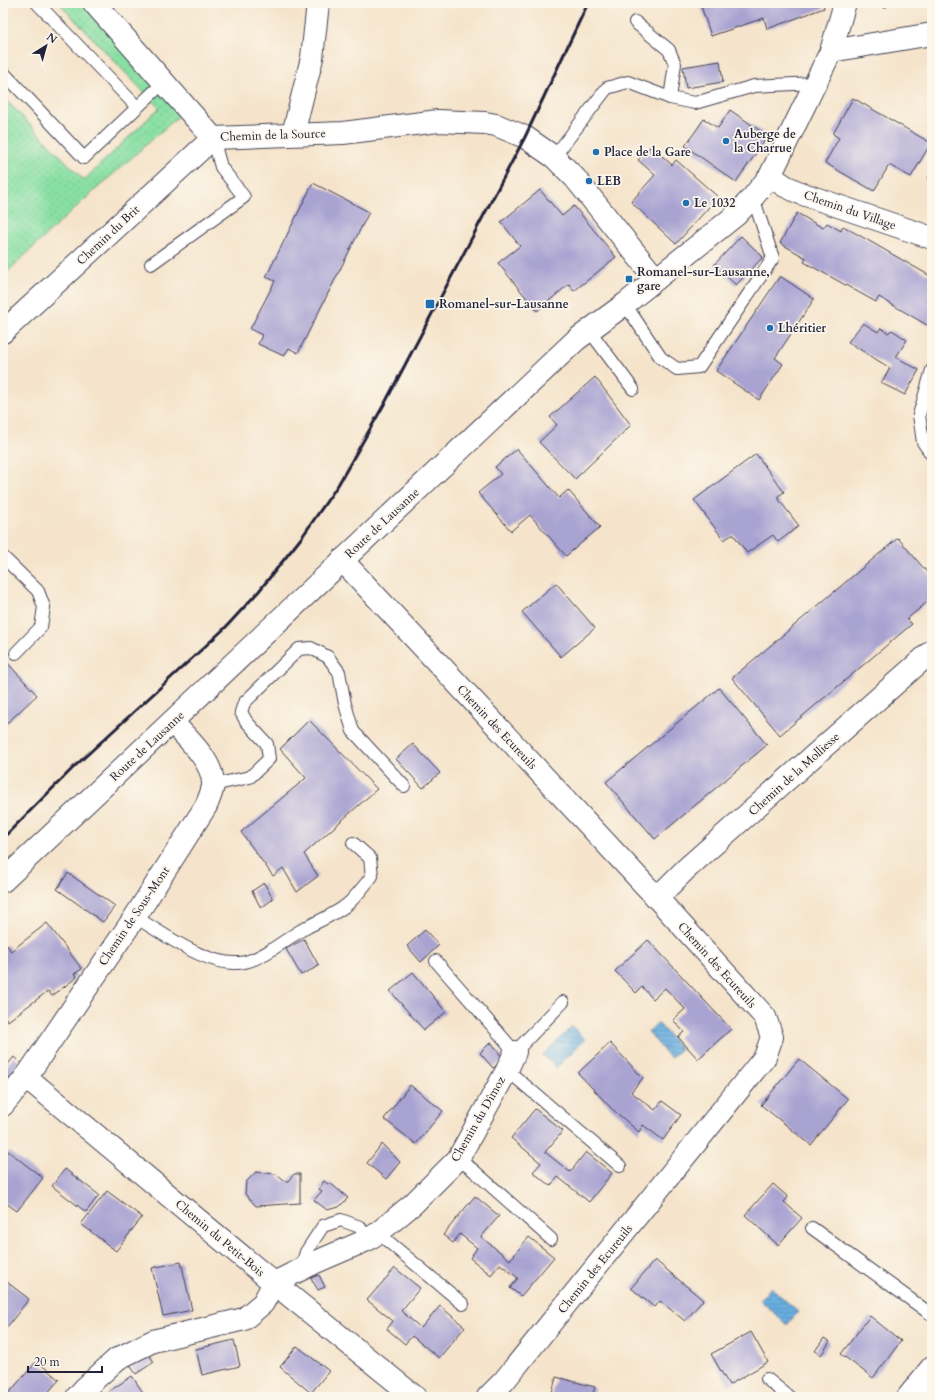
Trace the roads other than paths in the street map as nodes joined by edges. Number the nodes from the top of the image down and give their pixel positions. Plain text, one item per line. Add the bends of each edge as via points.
1 (36, 3) edge
2 (94, 3) edge
3 (318, 3) edge
4 (845, 3) edge
5 (635, 22) dead end
6 (932, 34) edge
7 (831, 51) junction
8 (3, 72) edge
9 (164, 82) junction
10 (816, 83) junction
11 (670, 98) junction
12 (137, 107) junction
13 (293, 134) junction
14 (213, 138) junction
15 (554, 157) junction
16 (770, 176) junction
17 (753, 197) junction
18 (932, 238) edge
19 (151, 264) dead end
20 (656, 279) junction
21 (625, 304) junction
22 (589, 330) junction
23 (3, 332) edge
24 (932, 370) edge
25 (634, 390) dead end
26 (932, 455) edge
27 (3, 557) edge
28 (342, 560) junction
29 (932, 652) edge
30 (16, 653) dead end
31 (172, 722) junction
32 (213, 785) junction
33 (404, 786) dead end
34 (353, 843) dead end
35 (3, 881) edge
36 (657, 898) junction
37 (134, 917) junction
38 (436, 961) dead end
39 (563, 1002) dead end
40 (511, 1061) junction
41 (26, 1077) junction
42 (3, 1105) edge
43 (458, 1159) junction
44 (620, 1166) dead end
45 (812, 1228) dead end
46 (372, 1236) junction
47 (551, 1240) dead end
48 (301, 1269) junction
49 (274, 1283) junction
50 (463, 1304) dead end
51 (932, 1315) edge
52 (932, 1367) edge
53 (767, 1379) dead end
54 (77, 1397) edge
55 (415, 1397) edge
56 (488, 1397) edge
57 (789, 1397) edge
58 (908, 1397) edge

1 - 12 lane
2 - 9 street, Chemin de la Source
3 - 13 street via 312,58
4 - 7 street, Route de Lausanne
5 - 11 lane via 669,50 675,64
6 - 7 street
7 - 10 street, Route de Lausanne
8 - 12 lane via 84,158
9 - 12 lane
9 - 14 street, Chemin de la Source
10 - 11 lane via 754,86 695,103
10 - 16 street, Route de Lausanne
11 - 15 lane via 628,82 607,88
13 - 14 street, Chemin de la Source
13 - 15 street, Chemin de la Source via 343,132 438,121 485,123 525,137
14 - 19 lane via 221,167 244,197
14 - 23 street, Chemin du Brit
15 - 20 street via 575,178
16 - 17 street, Route de Lausanne
16 - 18 street, Chemin du Village via 800,193
17 - 20 street, Route de Lausanne via 736,215
17 - 21 lane via 773,258 699,366 677,369 661,358
20 - 21 street, Route de Lausanne
21 - 22 street, Route de Lausanne
22 - 25 lane
22 - 28 street, Route de Lausanne
24 - 26 lane via 919,415 923,442
27 - 30 lane via 38,591 44,608 41,627
28 - 31 street, Route de Lausanne
28 - 36 street, Chemin des Ecureuils
29 - 36 street, Chemin de la Molliesse via 686,869
31 - 32 street via 210,768
31 - 35 street, Route de Lausanne
32 - 33 lane via 250,776 269,759 267,744 241,712 244,703 299,649 311,648 328,657 339,672 353,731
32 - 37 street, Chemin de Sous-Mont via 204,811
34 - 37 lane via 370,858 372,876 349,903 256,958 244,962 211,959 173,941
36 - 56 street, Chemin des Ecureuils via 764,1017 772,1037 765,1057 509,1375
37 - 41 street, Chemin de Sous-Mont
38 - 40 lane
39 - 40 lane
40 - 43 street, Chemin du Dîmoz
40 - 44 lane
41 - 42 street, Chemin de Sous-Mont
41 - 49 street, Chemin du Petit-Bois
43 - 46 street, Chemin du Dîmoz via 413,1204
43 - 47 lane
45 - 51 lane
46 - 48 street, Chemin du Dîmoz
46 - 48 lane via 360,1227 341,1220 323,1226 306,1252
46 - 50 lane
48 - 49 street, Chemin du Dîmoz
49 - 54 street via 263,1303 244,1319 153,1341 117,1360
49 - 55 street, Chemin du Petit-Bois
52 - 58 street
53 - 57 lane

